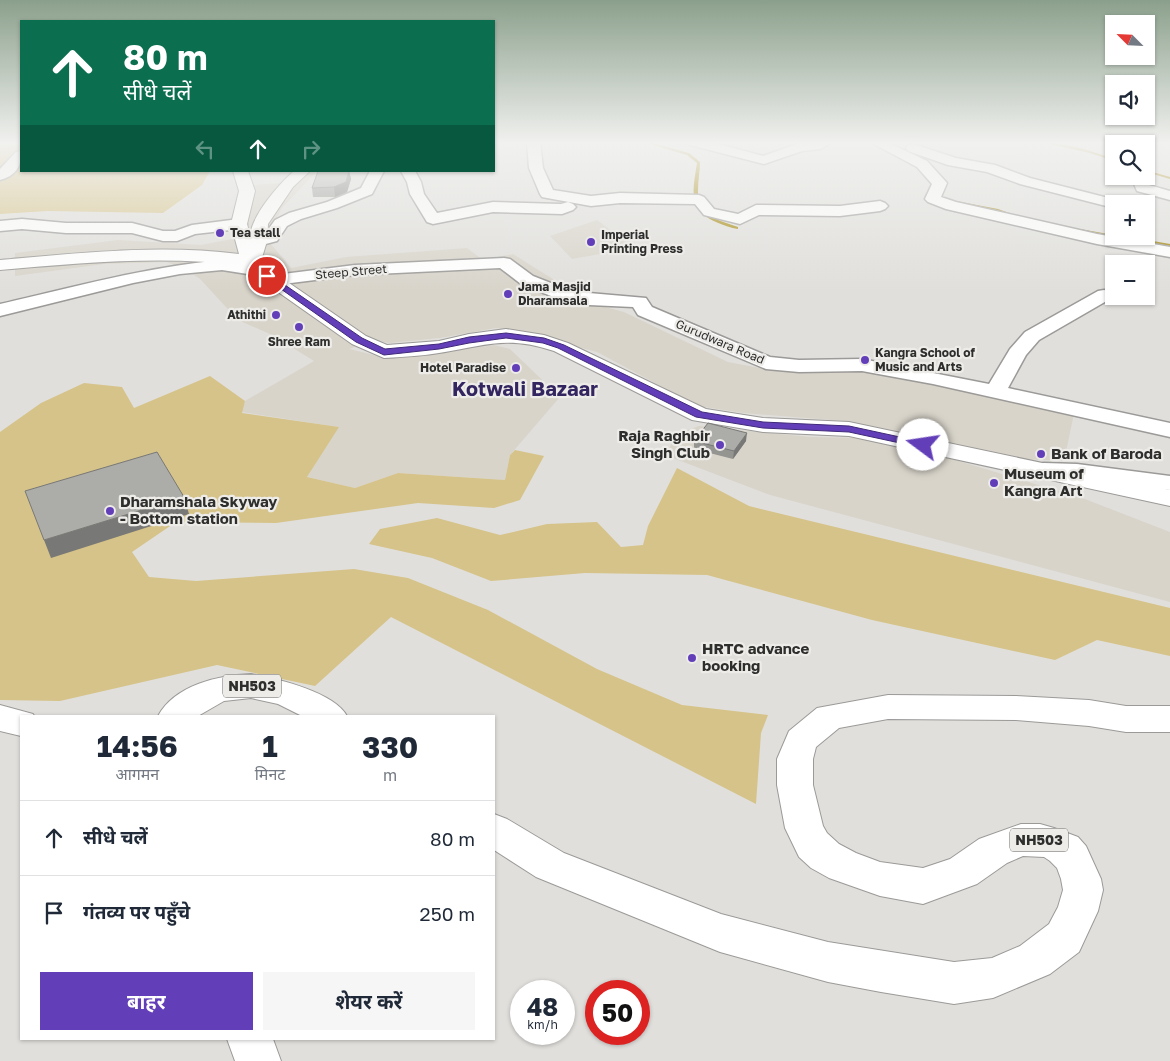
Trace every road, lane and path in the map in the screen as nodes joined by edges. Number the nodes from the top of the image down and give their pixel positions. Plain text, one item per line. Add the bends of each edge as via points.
1 (247, 192) edge
2 (283, 192) edge
3 (366, 192) edge
4 (416, 192) edge
5 (546, 192) edge
6 (936, 192) edge
7 (1066, 192) edge
8 (1154, 192) edge
9 (1170, 196) edge
10 (568, 197) junction
11 (1105, 201) edge
12 (880, 206) dead end
13 (239, 224) junction
14 (0, 226) edge
15 (258, 241) junction
16 (1170, 252) edge
17 (0, 265) edge
18 (428, 266) joint
19 (262, 271) junction
20 (1104, 295) dead end
21 (0, 310) edge
22 (995, 391) junction
23 (1170, 430) edge
24 (1042, 470) junction
25 (1170, 483) edge
26 (1170, 498) edge
27 (177, 715) edge
28 (328, 715) edge
29 (0, 718) edge
30 (1170, 719) edge
31 (20, 724) edge
32 (495, 831) edge
33 (250, 1040) edge
34 (258, 1061) edge

1 - 13 main road
2 - 15 main road via 260,224
3 - 15 street via 295,216 281,223 271,238
4 - 10 street via 434,220 493,207 562,209 572,206
5 - 10 street
6 - 16 street via 933,199 951,206 1097,240 1150,246
7 - 11 street
8 - 9 street
10 - 12 street via 591,201 620,198 699,200 709,212 740,219 756,210 840,212
13 - 14 street via 170,236 132,228
13 - 19 main road via 245,250
15 - 19 main road
17 - 19 main road via 137,254 215,255
18 - 19 street, Steep Street
18 - 22 street, Gurudwara Road via 504,263 527,280 562,294 639,302 645,311 766,363 862,365
19 - 21 street, Steep Street via 222,265 180,269
19 - 24 main road via 359,340 384,352 439,347 506,335 544,341 561,346 700,415 763,425 849,429
20 - 22 street via 1032,336 1017,353
22 - 23 street, Gurudwara Road
24 - 25 street via 1077,470
24 - 26 main road
27 - 28 main road, NH503 via 192,702 221,688 252,686 288,694
29 - 31 main road
30 - 32 main road, NH503 via 1126,719 1016,708 888,707 830,717 801,740 795,759 795,785 804,828 825,856 843,866 880,879 923,886 963,872 993,851 1020,840 1054,844 1072,858 1083,890 1078,911 1064,938 1034,960 993,978 954,983 881,972 828,962 720,933 550,865
33 - 34 main road

